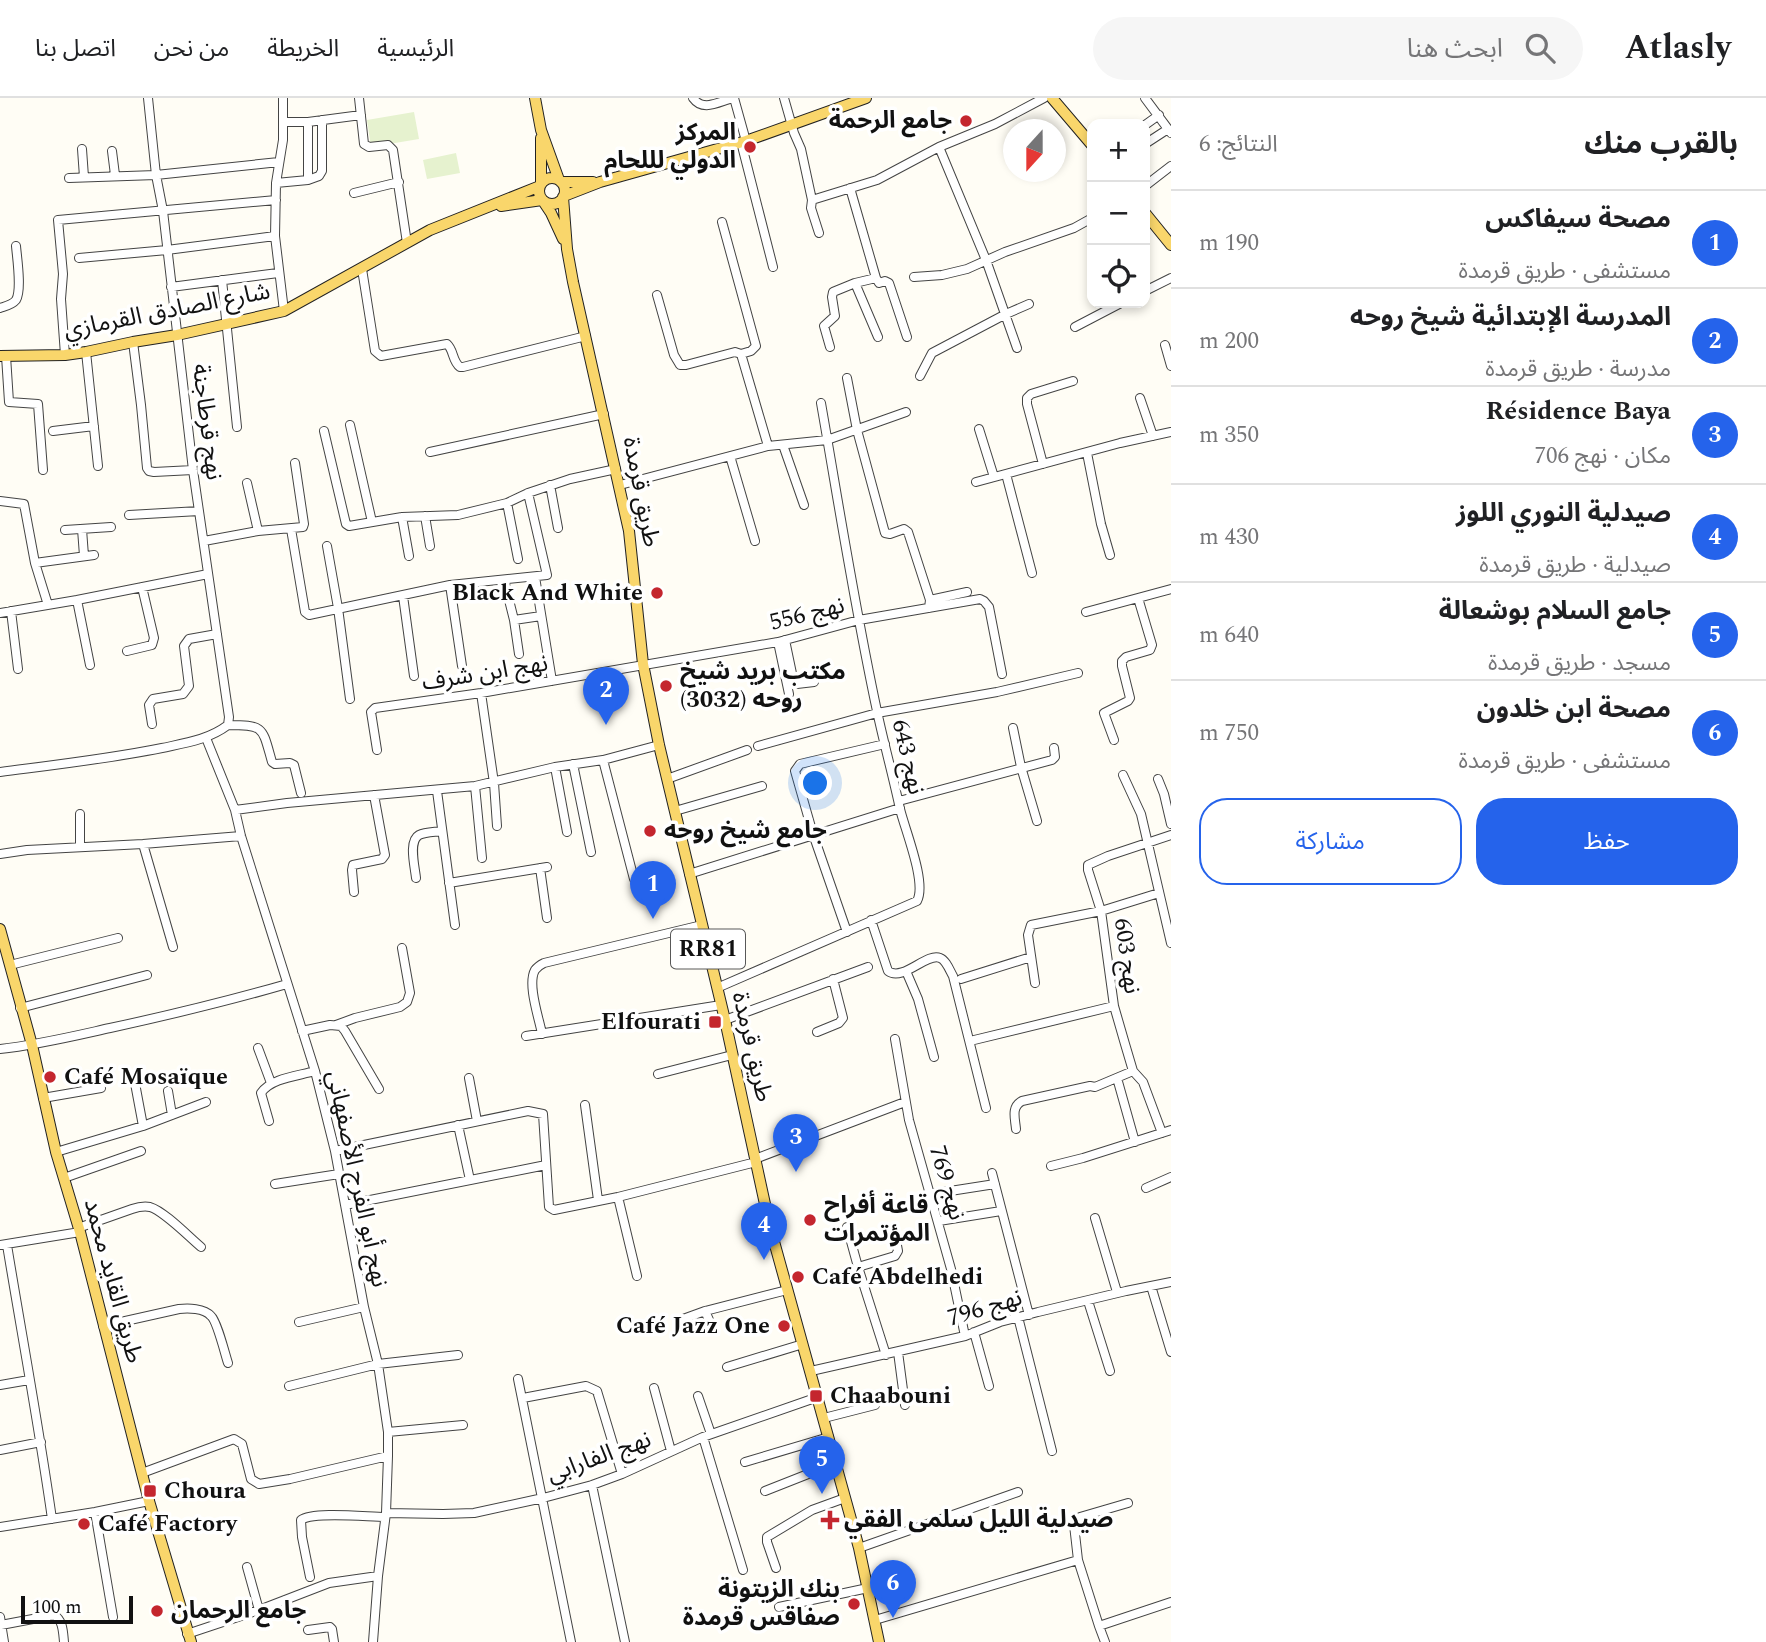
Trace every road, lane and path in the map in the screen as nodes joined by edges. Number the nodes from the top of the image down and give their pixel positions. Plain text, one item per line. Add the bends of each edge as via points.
1 (148, 98) edge
2 (283, 98) edge
3 (359, 98) edge
4 (536, 98) edge
5 (693, 98) edge
6 (733, 98) edge
7 (784, 98) edge
8 (866, 98) edge
9 (1044, 98) edge
10 (1052, 98) edge
11 (1145, 98) edge
12 (361, 115) junction
13 (1159, 115) junction
14 (322, 120) junction
15 (1150, 121) edge
16 (284, 122) junction
17 (308, 122) junction
18 (791, 124) junction
19 (541, 130) junction
20 (1170, 131) edge
21 (1087, 139) edge
22 (743, 141) junction
23 (1150, 141) edge
24 (939, 147) junction
25 (82, 149) dead end
26 (112, 151) dead end
27 (279, 162) junction
28 (1171, 166) edge
29 (115, 175) junction
30 (156, 175) junction
31 (85, 177) junction
32 (69, 178) dead end
33 (308, 180) junction
34 (560, 181) junction
35 (399, 182) junction
36 (600, 182) junction
37 (1150, 182) edge
38 (276, 183) junction
39 (540, 185) junction
40 (850, 188) junction
41 (354, 193) dead end
42 (564, 196) junction
43 (276, 200) junction
44 (543, 200) junction
45 (813, 200) junction
46 (486, 208) junction
47 (163, 211) junction
48 (1150, 219) edge
49 (1087, 221) edge
50 (722, 222) dead end
51 (819, 233) dead end
52 (275, 236) junction
53 (407, 243) junction
54 (1171, 244) edge
55 (16, 246) dead end
56 (567, 249) junction
57 (167, 250) junction
58 (79, 258) dead end
59 (986, 260) junction
60 (773, 267) dead end
61 (362, 269) junction
62 (278, 273) junction
63 (914, 277) dead end
64 (876, 278) junction
65 (1171, 278) edge
66 (222, 280) junction
67 (855, 283) junction
68 (171, 287) junction
69 (1150, 288) edge
70 (657, 295) dead end
71 (1029, 304) dead end
72 (0, 307) edge
73 (1111, 308) edge
74 (284, 310) junction
75 (1006, 314) junction
76 (226, 323) junction
77 (1075, 327) dead end
78 (177, 335) junction
79 (586, 336) junction
80 (878, 337) dead end
81 (907, 337) dead end
82 (133, 342) junction
83 (1165, 345) dead end
84 (830, 347) dead end
85 (1017, 348) dead end
86 (86, 352) junction
87 (741, 354) junction
88 (65, 355) junction
89 (3, 356) edge
90 (1171, 366) edge
91 (920, 376) dead end
92 (847, 378) dead end
93 (1073, 381) dead end
94 (1140, 398) dead end
95 (821, 403) dead end
96 (906, 412) dead end
97 (604, 414) junction
98 (349, 425) dead end
99 (94, 426) junction
100 (237, 428) dead end
101 (979, 429) dead end
102 (857, 430) junction
103 (53, 431) dead end
104 (324, 431) dead end
105 (1171, 432) edge
106 (1153, 436) junction
107 (827, 440) junction
108 (783, 444) junction
109 (768, 446) junction
110 (430, 452) dead end
111 (1087, 453) junction
112 (730, 456) junction
113 (295, 463) dead end
114 (1043, 464) junction
115 (98, 466) dead end
116 (616, 469) junction
117 (43, 470) dead end
118 (193, 470) junction
119 (1006, 474) junction
120 (994, 477) junction
121 (976, 482) dead end
122 (247, 483) dead end
123 (550, 485) junction
124 (620, 485) junction
125 (528, 493) junction
126 (0, 501) edge
127 (507, 503) junction
128 (804, 505) dead end
129 (199, 511) junction
130 (130, 515) dead end
131 (425, 516) junction
132 (402, 517) junction
133 (372, 522) junction
134 (111, 527) dead end
135 (558, 528) dead end
136 (82, 529) junction
137 (291, 529) junction
138 (65, 530) dead end
139 (258, 531) junction
140 (204, 541) junction
141 (755, 541) dead end
142 (327, 546) dead end
143 (430, 546) dead end
144 (94, 555) dead end
145 (1110, 555) dead end
146 (83, 556) junction
147 (409, 556) dead end
148 (518, 559) dead end
149 (35, 563) junction
150 (1032, 573) dead end
151 (208, 575) junction
152 (535, 577) junction
153 (504, 580) junction
154 (450, 585) junction
155 (142, 587) junction
156 (1171, 589) edge
157 (967, 592) dead end
158 (402, 596) junction
159 (1138, 598) junction
160 (78, 600) junction
161 (929, 604) junction
162 (48, 605) junction
163 (338, 608) junction
164 (11, 611) junction
165 (1086, 612) dead end
166 (0, 613) edge
167 (541, 616) junction
168 (514, 620) junction
169 (859, 620) junction
170 (217, 635) junction
171 (782, 641) junction
172 (127, 651) dead end
173 (519, 654) dead end
174 (643, 664) junction
175 (90, 665) dead end
176 (462, 666) dead end
177 (18, 669) dead end
178 (1078, 673) dead end
179 (1002, 674) dead end
180 (414, 676) dead end
181 (552, 681) junction
182 (814, 682) dead end
183 (481, 694) junction
184 (789, 694) dead end
185 (350, 699) dead end
186 (877, 713) junction
187 (152, 724) dead end
188 (228, 725) junction
189 (1013, 729) dead end
190 (206, 738) junction
191 (1114, 740) dead end
192 (885, 744) junction
193 (659, 745) junction
194 (758, 746) dead end
195 (1054, 748) dead end
196 (377, 750) dead end
197 (747, 750) dead end
198 (603, 760) junction
199 (573, 764) junction
200 (555, 767) junction
201 (1021, 767) junction
202 (0, 772) edge
203 (1124, 775) dead end
204 (667, 779) junction
205 (1158, 779) dead end
206 (494, 783) junction
207 (475, 786) junction
208 (762, 786) dead end
209 (437, 791) junction
210 (300, 793) dead end
211 (374, 795) junction
212 (900, 805) junction
213 (235, 810) junction
214 (675, 811) junction
215 (80, 814) dead end
216 (1037, 821) dead end
217 (1171, 824) edge
218 (497, 826) dead end
219 (441, 831) junction
220 (567, 832) dead end
221 (813, 834) junction
222 (1171, 835) edge
223 (241, 836) junction
224 (1149, 843) junction
225 (143, 844) junction
226 (80, 847) junction
227 (592, 852) dead end
228 (0, 854) edge
229 (482, 858) dead end
230 (689, 874) junction
231 (416, 878) dead end
232 (634, 879) dead end
233 (449, 883) junction
234 (354, 892) dead end
235 (1158, 893) junction
236 (1101, 911) junction
237 (547, 918) dead end
238 (871, 920) junction
239 (455, 925) dead end
240 (702, 925) junction
241 (0, 929) edge
242 (846, 932) junction
243 (118, 938) dead end
244 (1171, 943) edge
245 (173, 947) dead end
246 (402, 948) dead end
247 (1031, 957) junction
248 (10, 965) junction
249 (868, 967) dead end
250 (906, 971) junction
251 (147, 975) dead end
252 (833, 979) junction
253 (961, 979) dead end
254 (1035, 983) dead end
255 (287, 984) junction
256 (717, 988) junction
257 (721, 1005) junction
258 (1114, 1006) junction
259 (20, 1008) junction
260 (724, 1020) junction
261 (336, 1024) junction
262 (302, 1031) junction
263 (817, 1032) dead end
264 (542, 1034) junction
265 (526, 1036) dead end
266 (895, 1040) dead end
267 (970, 1041) junction
268 (32, 1045) junction
269 (258, 1048) dead end
270 (0, 1049) edge
271 (732, 1055) junction
272 (934, 1057) dead end
273 (315, 1071) junction
274 (1133, 1071) junction
275 (658, 1074) dead end
276 (134, 1078) dead end
277 (469, 1078) dead end
278 (1117, 1078) junction
279 (271, 1083) junction
280 (101, 1088) dead end
281 (379, 1089) dead end
282 (168, 1091) dead end
283 (43, 1098) junction
284 (206, 1102) dead end
285 (905, 1102) junction
286 (585, 1105) dead end
287 (986, 1108) dead end
288 (172, 1115) junction
289 (269, 1121) dead end
290 (477, 1121) junction
291 (458, 1125) junction
292 (143, 1126) junction
293 (1016, 1129) dead end
294 (1167, 1131) edge
295 (1135, 1142) junction
296 (141, 1151) dead end
297 (335, 1151) junction
298 (56, 1152) junction
299 (756, 1160) junction
300 (546, 1165) junction
301 (1051, 1166) dead end
302 (992, 1172) dead end
303 (339, 1174) junction
304 (1171, 1177) edge
305 (64, 1178) junction
306 (470, 1180) junction
307 (275, 1184) dead end
308 (995, 1184) junction
309 (1146, 1188) dead end
310 (931, 1194) junction
311 (618, 1197) junction
312 (598, 1200) junction
313 (345, 1205) junction
314 (1001, 1211) junction
315 (1095, 1218) dead end
316 (939, 1221) junction
317 (848, 1227) dead end
318 (79, 1230) junction
319 (896, 1240) dead end
320 (3, 1245) edge
321 (201, 1247) dead end
322 (858, 1268) junction
323 (636, 1276) dead end
324 (1171, 1282) edge
325 (1151, 1286) junction
326 (787, 1290) junction
327 (1118, 1292) junction
328 (1088, 1301) junction
329 (364, 1307) junction
330 (705, 1311) junction
331 (1029, 1315) junction
332 (1018, 1317) junction
333 (683, 1319) dead end
334 (299, 1322) dead end
335 (103, 1326) junction
336 (714, 1331) dead end
337 (974, 1332) junction
338 (965, 1336) junction
339 (803, 1343) junction
340 (898, 1352) junction
341 (1171, 1352) edge
342 (458, 1355) dead end
343 (886, 1355) junction
344 (228, 1363) dead end
345 (378, 1363) junction
346 (727, 1367) dead end
347 (811, 1371) junction
348 (1110, 1371) dead end
349 (29, 1380) junction
350 (518, 1380) dead end
351 (0, 1385) edge
352 (289, 1386) dead end
353 (989, 1386) dead end
354 (654, 1388) dead end
355 (698, 1396) dead end
356 (818, 1397) junction
357 (523, 1398) junction
358 (876, 1405) dead end
359 (905, 1405) dead end
360 (824, 1418) junction
361 (463, 1425) dead end
362 (388, 1432) junction
363 (707, 1435) junction
364 (829, 1437) junction
365 (41, 1442) junction
366 (0, 1450) edge
367 (671, 1451) junction
368 (1052, 1451) dead end
369 (388, 1456) junction
370 (746, 1462) dead end
371 (836, 1463) junction
372 (142, 1473) junction
373 (622, 1474) junction
374 (592, 1485) junction
375 (765, 1491) dead end
376 (1018, 1492) dead end
377 (543, 1498) junction
378 (845, 1498) junction
379 (149, 1501) junction
380 (1128, 1503) dead end
381 (95, 1512) junction
382 (386, 1515) junction
383 (52, 1519) junction
384 (0, 1527) edge
385 (859, 1548) junction
386 (1078, 1560) junction
387 (247, 1567) dead end
388 (776, 1568) dead end
389 (743, 1570) dead end
390 (378, 1576) junction
391 (310, 1577) dead end
392 (868, 1588) junction
393 (1171, 1602) edge
394 (779, 1607) dead end
395 (259, 1610) junction
396 (113, 1617) dead end
397 (875, 1620) junction
398 (1, 1621) edge
399 (1099, 1626) junction
400 (308, 1630) dead end
401 (189, 1638) edge
402 (4, 1642) edge
403 (64, 1642) edge
404 (334, 1642) edge
405 (373, 1642) edge
406 (571, 1642) edge
407 (625, 1642) edge
408 (879, 1642) edge
409 (1105, 1642) edge

1 - 30 street, نهج قرطاجنة
2 - 16 street
3 - 12 street
4 - 19 main road, RR81
5 - 6 street via 704,106
6 - 22 street
7 - 18 street
8 - 18 main road
9 - 24 street
10 - 21 main road
11 - 13 street
12 - 14 street
12 - 35 street via 364,144 391,147
13 - 15 street
13 - 20 street
14 - 17 street
14 - 33 street via 322,171
16 - 17 street
16 - 27 street
17 - 33 street
18 - 22 main road
18 - 45 street
19 - 34 main road, RR81
19 - 39 main road, RR81
20 - 23 street
22 - 36 main road
22 - 60 street
24 - 40 street via 877,180
24 - 59 street
25 - 31 street
26 - 29 street
27 - 30 street
27 - 38 street
28 - 37 street
29 - 30 street
29 - 31 street
30 - 47 street, نهج قرطاجنة
31 - 32 street
33 - 38 street
34 - 36 main road
34 - 39 main road via 547,179
34 - 42 main road, RR81
35 - 41 street
35 - 53 street
36 - 42 main road
38 - 43 street
39 - 44 main road, RR81
39 - 46 main road, شارع الصادق القرمازي
40 - 45 street
40 - 64 street
42 - 44 main road via 554,204
42 - 56 main road, طريق قرمدة / RR81
43 - 47 street
43 - 52 street
44 - 46 main road, شارع الصادق القرمازي
44 - 56 main road, طريق قرمدة / RR81
45 - 51 street
46 - 53 main road, شارع الصادق القرمازي
47 - 57 street, نهج قرطاجنة
47 - 88 street via 58,220
48 - 54 main road
49 - 59 street
50 - 87 street via 755,346
52 - 57 street
52 - 62 street
53 - 61 main road, شارع الصادق القرمازي
55 - 72 street via 18,295 9,306
56 - 79 main road, طريق قرمدة / RR81
57 - 58 street
57 - 68 street, نهج قرطاجنة
59 - 63 street via 955,272
59 - 75 street
61 - 74 main road, شارع الصادق القرمازي
61 - 79 street via 375,351 381,356 447,344 463,367
62 - 66 street
62 - 74 street
64 - 67 street
64 - 81 street via 879,283 889,283
65 - 69 street
66 - 68 street
66 - 76 street
67 - 80 street
67 - 84 street via 833,292 835,316 824,326
68 - 78 street, نهج قرطاجنة
70 - 87 street via 677,363
71 - 75 street
73 - 77 street
74 - 76 main road, شارع الصادق القرمازي
75 - 85 street
75 - 91 street via 932,353
76 - 78 main road, شارع الصادق القرمازي
76 - 100 street
78 - 82 main road, شارع الصادق القرمازي
78 - 118 street, نهج قرطاجنة
79 - 97 main road, طريق قرمدة / RR81
82 - 86 main road, شارع الصادق القرمازي
82 - 118 street via 147,468 154,472
83 - 90 street
86 - 88 main road, شارع الصادق القرمازي
86 - 99 street
87 - 109 street
88 - 89 main road, شارع الصادق القرمازي
89 - 117 street via 9,402 38,404
92 - 102 street
93 - 114 street via 1027,398
94 - 106 street
95 - 107 street, نهج 643
96 - 102 street
97 - 110 street
97 - 116 main road, طريق قرمدة / RR81
98 - 133 street
99 - 103 street
99 - 115 street
101 - 120 street
102 - 107 street
102 - 161 street via 885,533 908,532
104 - 133 street via 346,524
105 - 106 street
106 - 111 street
107 - 108 street
107 - 169 street, نهج 643
108 - 109 street
108 - 128 street
109 - 112 street
111 - 114 street
111 - 145 street
112 - 124 street
112 - 141 street
113 - 137 street via 304,524
114 - 119 street
116 - 123 street
116 - 124 main road, طريق قرمدة / RR81
118 - 129 street, نهج قرطاجنة
119 - 120 street
119 - 150 street
120 - 121 street
122 - 139 street
123 - 125 street
123 - 135 street
124 - 174 main road, طريق قرمدة / RR81 via 635,572
125 - 127 street
125 - 152 street via 547,575
126 - 149 street via 24,504
127 - 131 street via 458,515
127 - 148 street
129 - 130 street
129 - 140 street, نهج قرطاجنة
131 - 132 street
131 - 143 street
132 - 133 street
132 - 147 street
134 - 136 street
136 - 138 street
136 - 146 street
137 - 139 street
137 - 163 street via 306,614
139 - 140 street
140 - 151 street, نهج قرطاجنة
142 - 163 street
144 - 146 street
146 - 149 street
149 - 162 street
151 - 155 street
151 - 170 street, نهج قرطاجنة
152 - 153 street
152 - 167 street
153 - 154 street
153 - 168 street
154 - 158 street
154 - 176 street
155 - 160 street
155 - 172 street via 154,638 152,645
156 - 159 street
157 - 161 street
158 - 163 street
158 - 180 street
159 - 165 street
159 - 191 street via 1152,645 1122,661 1130,698 1104,713
160 - 162 street
160 - 175 street
161 - 169 street, نهج 556
161 - 179 street, نهج 556 via 984,601
162 - 164 street
163 - 185 street
164 - 166 street
164 - 177 street
167 - 168 street
167 - 181 street
168 - 173 street
169 - 171 street, نهج 556
169 - 186 street, نهج 643
170 - 187 street via 189,639 184,646 189,686 183,694 153,699 149,705
170 - 188 street, نهج قرطاجنة
171 - 174 street, نهج 556
171 - 182 street via 795,684
171 - 184 street
174 - 181 street, نهج ابن شرف
174 - 193 main road, طريق قرمدة / RR81
178 - 186 street
181 - 183 street, نهج ابن شرف
183 - 196 street, نهج ابن شرف via 375,708 371,712
183 - 206 street
186 - 192 street, نهج 643
186 - 194 street
188 - 190 street
188 - 210 street via 259,728 272,762 294,765
189 - 201 street
190 - 202 street via 107,758
190 - 213 street, نهج أبو الفرج الأصفهاني
192 - 212 street, نهج 643
192 - 221 street via 797,767 796,778
193 - 198 street
193 - 204 main road, طريق قرمدة / RR81
195 - 201 street via 1053,759
197 - 204 street
198 - 199 street
198 - 232 street
199 - 200 street
199 - 227 street
200 - 206 street
200 - 220 street
201 - 212 street
201 - 216 street
203 - 224 street
204 - 214 main road, طريق قرمدة / RR81
205 - 217 street
206 - 207 street
206 - 218 street
207 - 209 street
207 - 229 street
208 - 214 street
209 - 211 street
209 - 219 street
211 - 213 street
211 - 234 street via 385,855 353,865
212 - 221 street
212 - 238 street, نهج 643 via 920,897
213 - 223 street, نهج أبو الفرج الأصفهاني
214 - 230 main road, طريق قرمدة / RR81
215 - 226 street
219 - 231 street via 414,839
219 - 233 street
221 - 230 street
221 - 242 street
222 - 224 street, نهج 603
223 - 225 street
223 - 255 street, نهج أبو الفرج الأصفهاني
224 - 235 street
224 - 236 street, نهج 603 via 1088,865
225 - 226 street
225 - 245 street
226 - 228 street
230 - 240 main road, طريق قرمدة / RR81
233 - 237 street via 544,868
233 - 239 street
235 - 236 street
235 - 244 street
236 - 247 street via 1033,923 1028,935
236 - 258 street, نهج 603
238 - 242 street
238 - 250 street via 888,971
240 - 256 main road, طريق قرمدة / RR81
240 - 264 street via 538,967 532,986
241 - 248 main road, طريق القايد محمد
242 - 256 street
243 - 248 street
246 - 261 street via 410,993 407,1002
247 - 253 street
247 - 254 street
248 - 259 main road, طريق القايد محمد
249 - 252 street
250 - 267 street via 934,957 945,962
250 - 272 street
251 - 259 street
252 - 260 street
252 - 263 street via 843,1018
255 - 262 street, نهج أبو الفرج الأصفهاني
255 - 268 street via 198,1009
256 - 257 main road, طريق قرمدة / RR81
257 - 260 main road, طريق قرمدة / RR81
257 - 264 street
258 - 267 street
258 - 274 street, نهج 603
259 - 268 main road, طريق القايد محمد
260 - 271 main road, طريق قرمدة / RR81
261 - 262 street
261 - 281 street via 345,1031
262 - 273 street, نهج أبو الفرج الأصفهاني
264 - 265 street
266 - 285 street, نهج 769
267 - 287 street
268 - 270 street
268 - 283 main road, طريق القايد محمد
269 - 279 street
271 - 275 street
271 - 299 main road, طريق قرمدة / RR81
273 - 279 street
273 - 297 street, نهج أبو الفرج الأصفهاني
274 - 278 street
274 - 294 street, نهج 603
276 - 292 street
277 - 290 street
278 - 293 street via 1096,1087 1022,1101 1015,1109
278 - 295 street
279 - 289 street via 261,1093
280 - 283 street
282 - 288 street
283 - 298 main road, طريق القايد محمد
284 - 288 street
285 - 299 street
285 - 310 street, نهج 769
286 - 312 street
288 - 292 street
290 - 291 street
290 - 300 street via 528,1111 543,1114
291 - 297 street
291 - 306 street
292 - 298 street
294 - 295 street
295 - 301 street
296 - 305 street
297 - 303 street, نهج أبو الفرج الأصفهاني
298 - 305 main road, طريق القايد محمد
299 - 311 street
299 - 326 main road, طريق قرمدة / RR81
300 - 306 street
300 - 312 street via 551,1209
302 - 308 street
303 - 307 street
303 - 313 street, نهج أبو الفرج الأصفهاني
304 - 309 street
305 - 318 main road, طريق القايد محمد
306 - 313 street
308 - 310 street
308 - 314 street
310 - 316 street, نهج 769
311 - 312 street
311 - 323 street
313 - 329 street, نهج أبو الفرج الأصفهاني
314 - 316 street
314 - 331 street
315 - 327 street
316 - 338 street, نهج 769
317 - 322 street
318 - 320 street
318 - 321 street via 132,1209 151,1208
318 - 335 main road, طريق القايد محمد
319 - 322 street via 895,1256
320 - 349 street
322 - 343 street
324 - 325 street, نهج 796
325 - 327 street, نهج 796
325 - 341 street
326 - 330 street
326 - 339 main road, طريق قرمدة / RR81
327 - 328 street, نهج 796
328 - 331 street, نهج 796
328 - 348 street
329 - 334 street
329 - 345 street, نهج أبو الفرج الأصفهاني
330 - 333 street
330 - 336 street
331 - 332 street, نهج 796
332 - 337 street, نهج 796
332 - 368 street
335 - 344 street via 179,1309 200,1310 214,1319
335 - 372 main road, طريق القايد محمد
337 - 338 street, نهج 796
337 - 353 street
338 - 340 street, نهج 796
339 - 346 street
339 - 347 main road, طريق قرمدة / RR81
340 - 343 street, نهج 796
340 - 359 street
342 - 345 street
343 - 347 street, نهج 796
345 - 352 street
345 - 362 street, نهج أبو الفرج الأصفهاني
347 - 356 main road, طريق قرمدة / RR81
349 - 351 street
349 - 365 street
350 - 357 street
354 - 367 street
355 - 363 street
356 - 360 main road, طريق قرمدة / RR81
356 - 363 street, نهج الفارابي
357 - 373 street via 586,1386 597,1391
357 - 377 street
358 - 360 street
360 - 364 main road, طريق قرمدة / RR81
361 - 362 street
362 - 369 street, نهج أبو الفرج الأصفهاني
363 - 367 street, نهج الفارابي
363 - 389 street
364 - 370 street
364 - 371 main road, طريق قرمدة / RR81
365 - 366 street
365 - 383 street
367 - 373 street, نهج الفارابي
369 - 372 street via 259,1484 251,1479 242,1444 234,1439
369 - 382 street, نهج أبو الفرج الأصفهاني
371 - 375 street
371 - 378 main road, طريق قرمدة / RR81
372 - 379 main road, طريق القايد محمد
373 - 374 street, نهج الفارابي
374 - 377 street, نهج الفارابي
374 - 407 street
376 - 385 street
377 - 382 street, نهج الفارابي via 474,1513
377 - 406 street
378 - 385 main road, طريق قرمدة / RR81
378 - 388 street via 812,1510 767,1537
379 - 381 street
379 - 401 main road, طريق القايد محمد
380 - 386 street via 1075,1522
381 - 383 street
381 - 396 street
382 - 390 street, نهج أبو الفرج الأصفهاني
382 - 391 street, نهج الفارابي via 301,1520
383 - 384 street
385 - 392 main road, طريق قرمدة / RR81
386 - 397 street
386 - 399 street
387 - 395 street
390 - 395 street via 329,1583
390 - 405 street, نهج أبو الفرج الأصفهاني
392 - 394 street
392 - 397 main road, طريق قرمدة / RR81
393 - 399 street
395 - 401 street
397 - 408 main road, طريق قرمدة / RR81
398 - 402 street
398 - 403 street via 54,1615 61,1623
399 - 409 street
400 - 404 street via 330,1627

